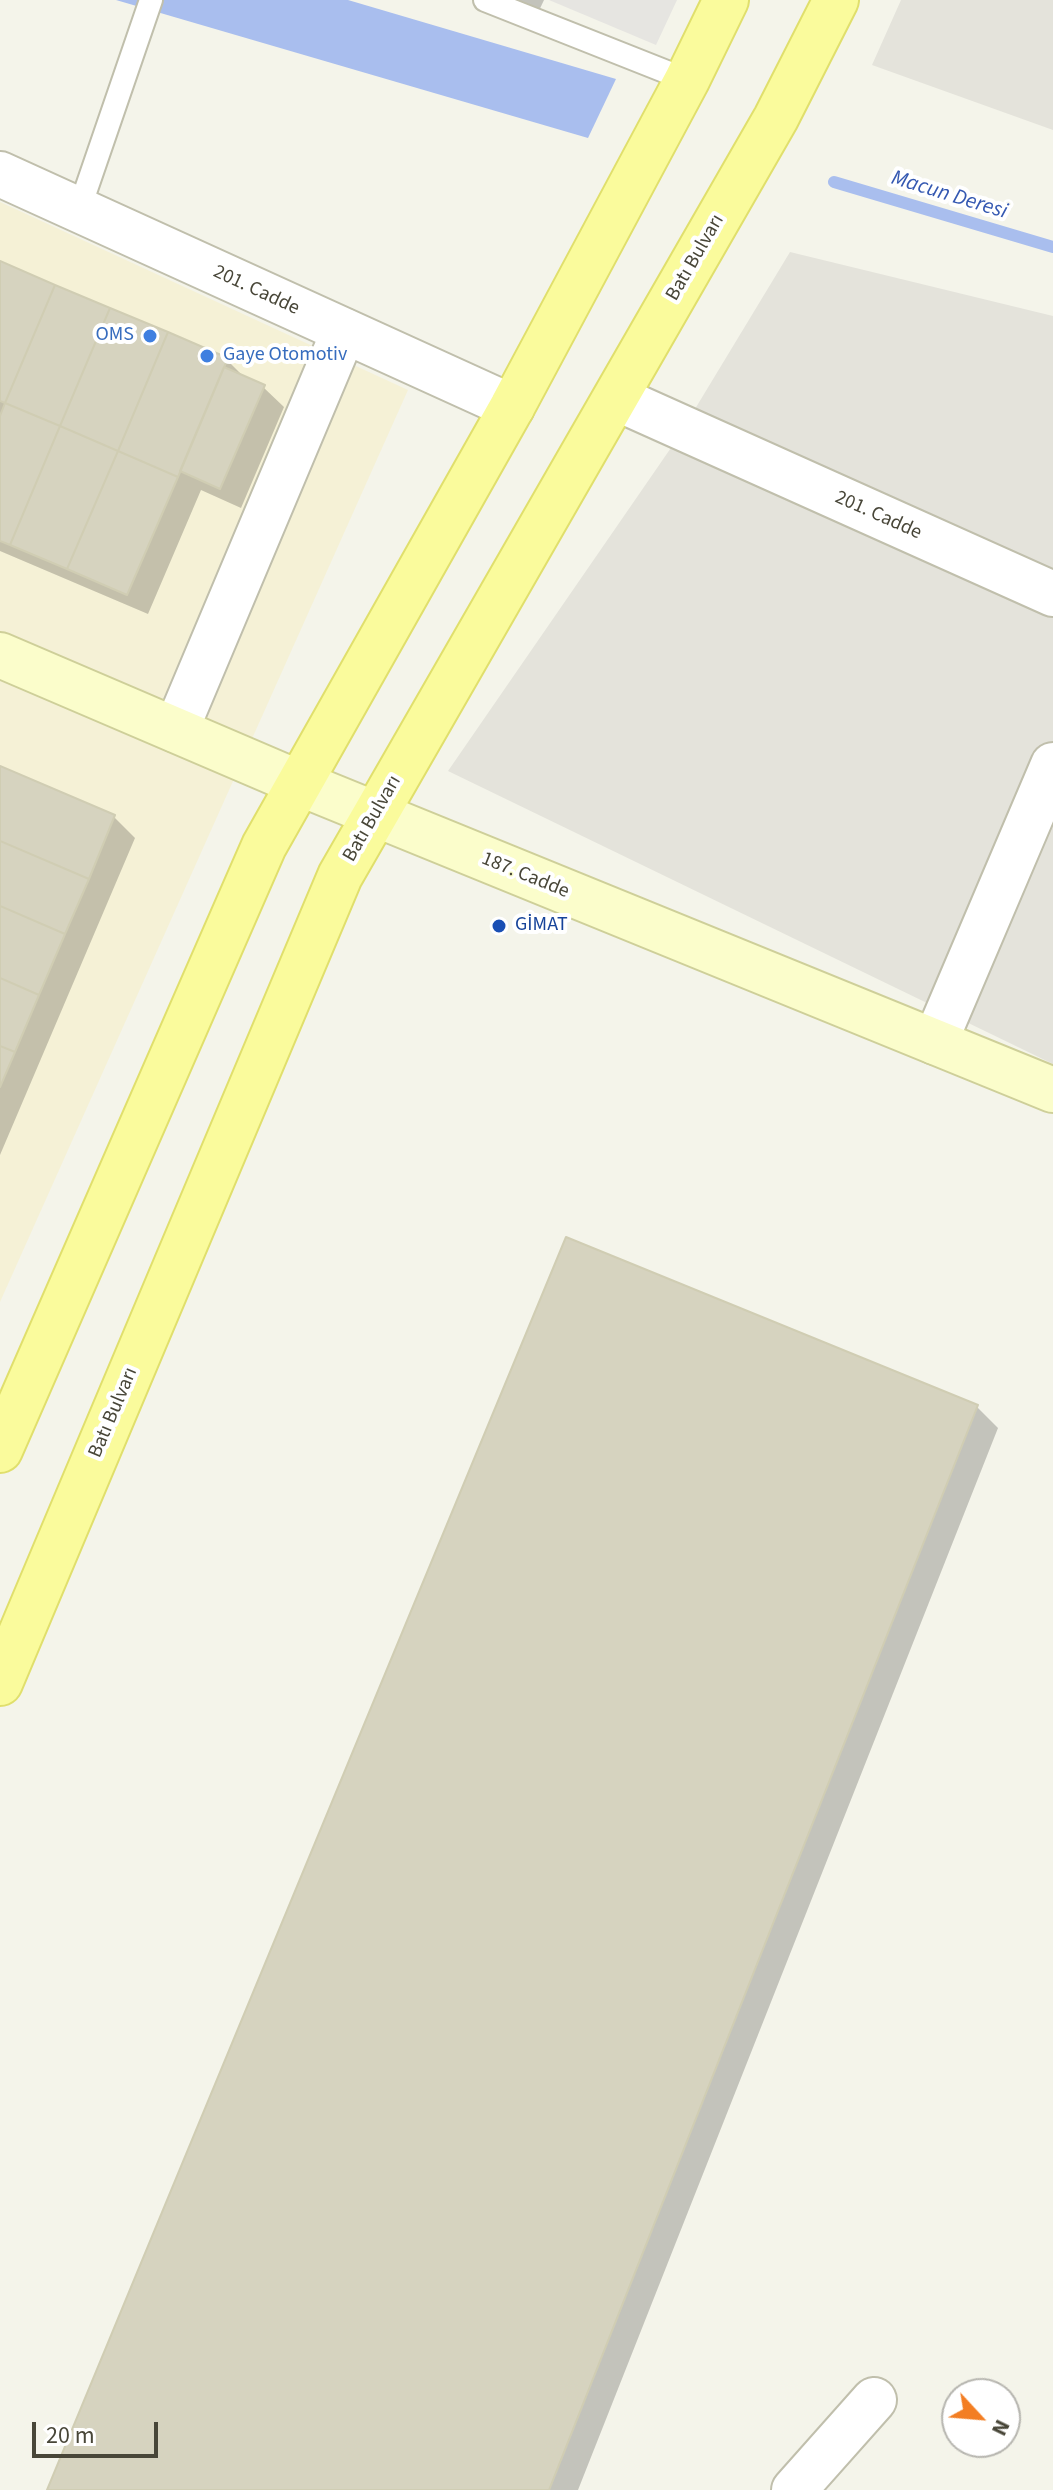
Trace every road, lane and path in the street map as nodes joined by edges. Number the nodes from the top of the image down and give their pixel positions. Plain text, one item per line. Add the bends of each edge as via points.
1 (151, 0) edge
2 (485, 0) edge
3 (726, 0) edge
4 (836, 0) edge
5 (687, 80) junction
6 (0, 174) edge
7 (79, 210) junction
8 (344, 331) junction
9 (616, 398) junction
10 (512, 407) junction
11 (1053, 594) edge
12 (0, 655) edge
13 (176, 730) junction
14 (1053, 765) edge
15 (299, 783) junction
16 (376, 815) junction
17 (935, 1042) junction
18 (1053, 1090) edge
19 (0, 1450) edge
20 (0, 1683) edge
21 (874, 2400) dead end
22 (794, 2490) edge

1 - 7 lane
2 - 5 lane
3 - 5 main road
4 - 9 main road, Batı Bulvarı via 776,118
5 - 10 main road
6 - 7 street, 201. Cadde
7 - 8 street, 201. Cadde
8 - 10 street, 201. Cadde
8 - 13 street
9 - 11 street, 201. Cadde
9 - 16 main road, Batı Bulvarı
10 - 15 main road
12 - 13 main road, 187. Cadde
13 - 15 main road, 187. Cadde
14 - 17 street
15 - 16 main road, 187. Cadde
15 - 19 main road via 264,846
16 - 17 main road, 187. Cadde
16 - 20 main road, Batı Bulvarı via 340,876
17 - 18 main road, 187. Cadde
21 - 22 street

